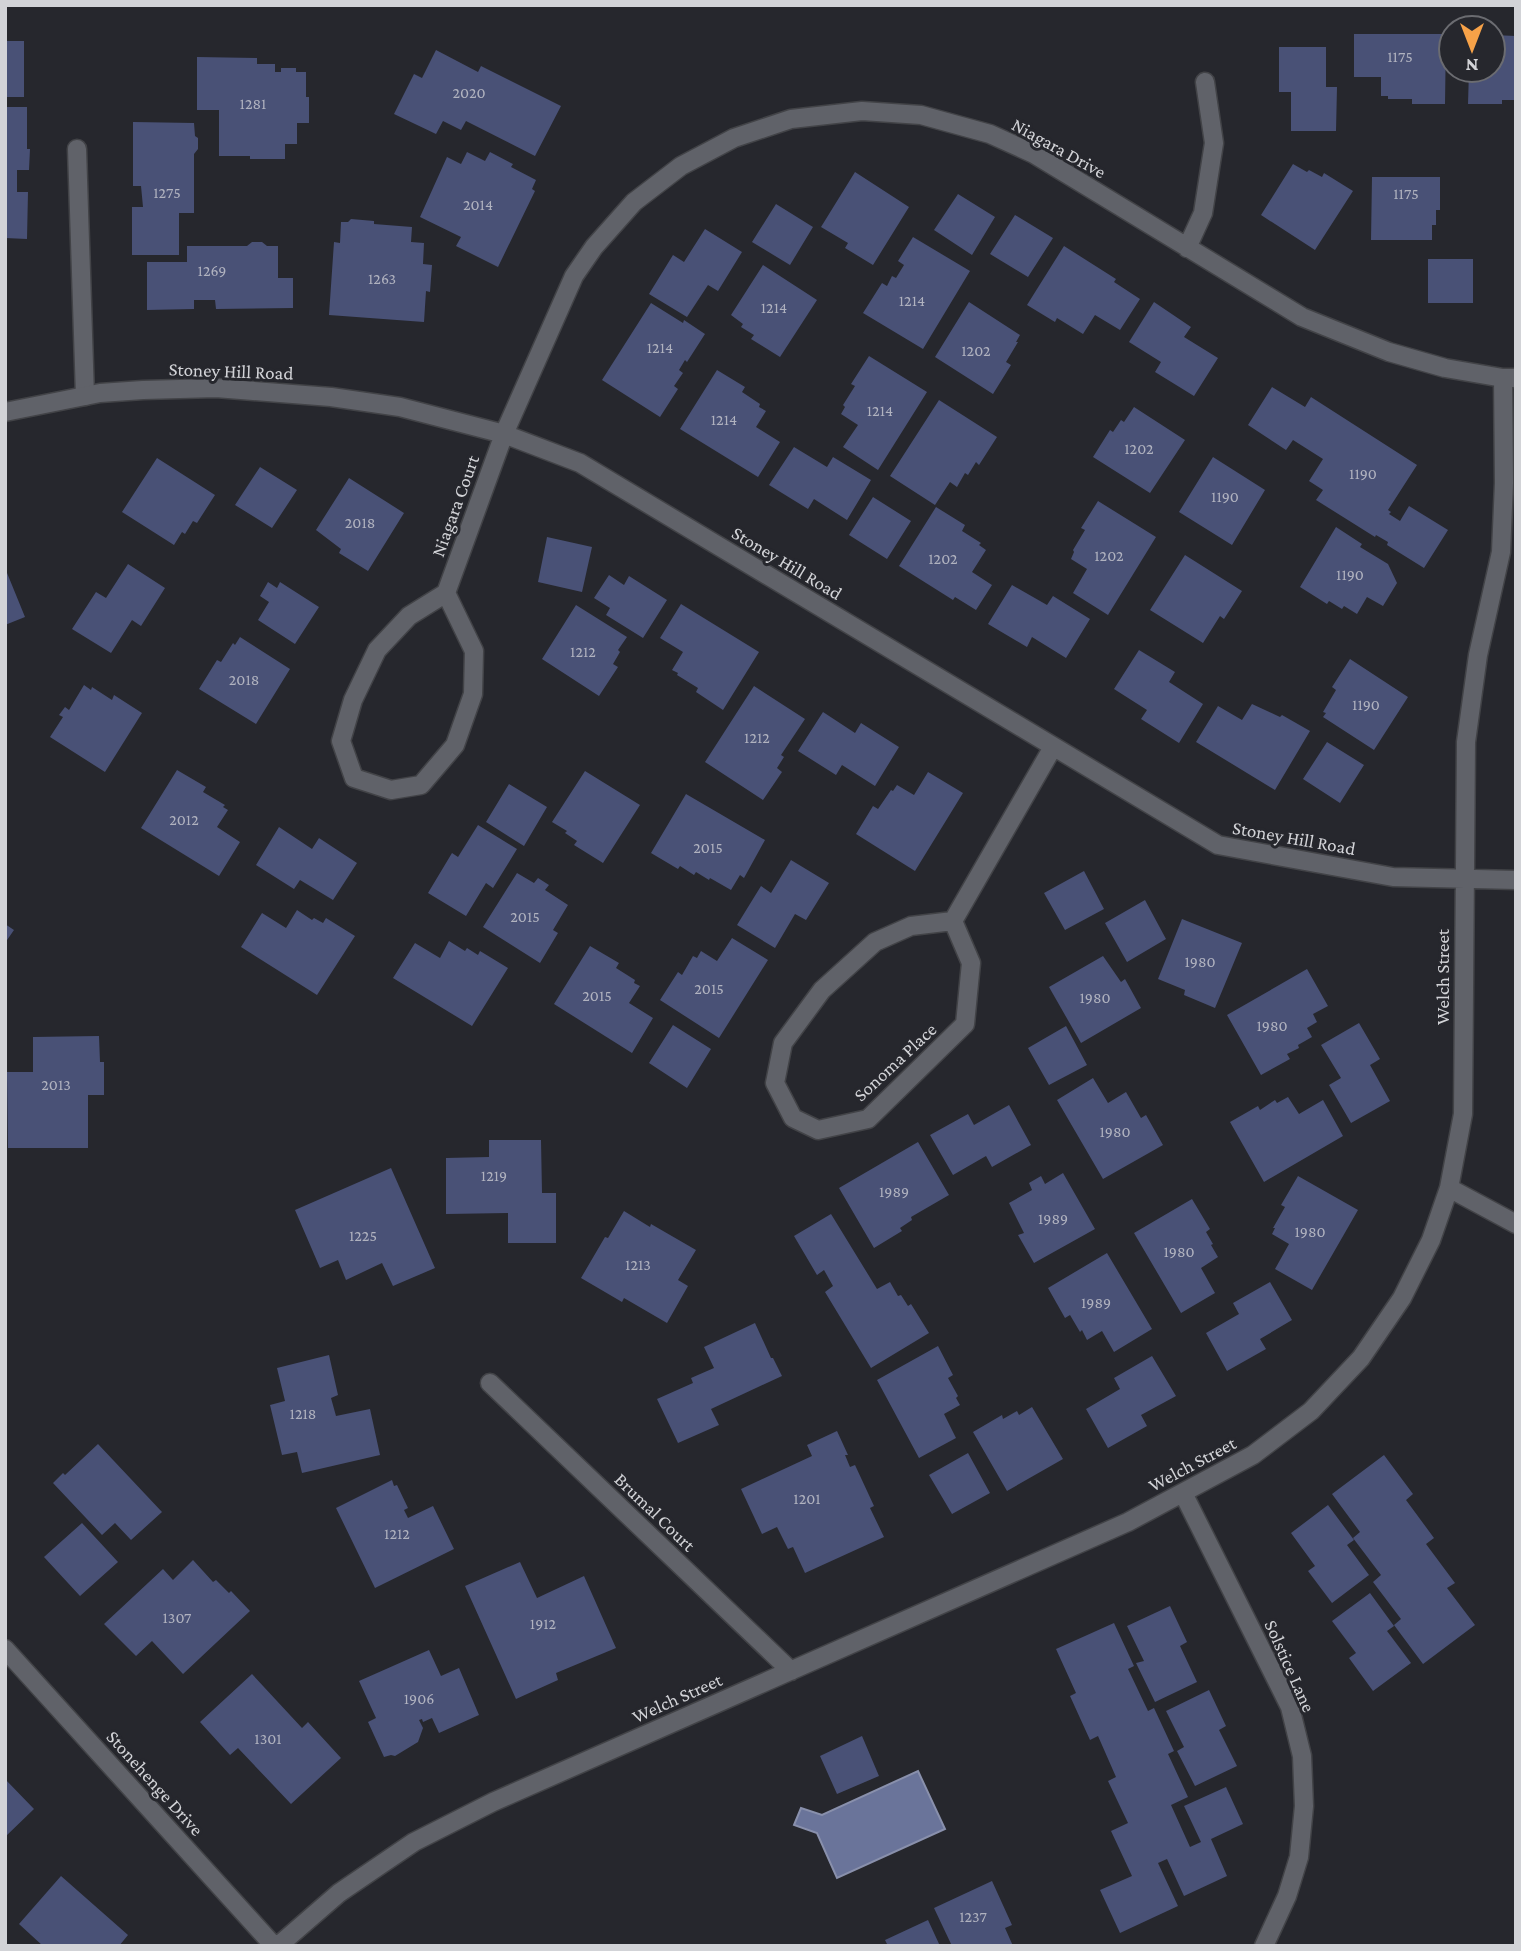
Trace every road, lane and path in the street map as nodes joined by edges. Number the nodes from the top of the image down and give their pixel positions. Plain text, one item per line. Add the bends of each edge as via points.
1 (1205, 82) dead end
2 (77, 149) dead end
3 (1187, 248) junction
4 (1509, 378) edge
5 (85, 396) junction
6 (5, 412) edge
7 (504, 434) junction
8 (1508, 552) edge
9 (446, 593) junction
10 (1053, 747) junction
11 (1464, 880) junction
12 (1516, 880) edge
13 (953, 921) junction
14 (1449, 1188) junction
15 (1516, 1224) edge
16 (490, 1383) dead end
17 (1183, 1493) junction
18 (5, 1649) edge
19 (791, 1671) junction
20 (276, 1946) edge
21 (1264, 1946) edge

1 - 3 street via 1214,143 1203,213
2 - 5 street
3 - 4 street, Niagara Drive via 1302,317 1376,347 1445,368
3 - 7 street, Niagara Drive via 1034,155 990,134 909,114 862,111 791,120 734,138 681,166 634,202 574,276
4 - 8 street, Welch Street via 1504,483
5 - 6 street, Stoney Hill Road
5 - 7 street, Stoney Hill Road via 216,388 331,397 400,407
7 - 9 street, Niagara Court
7 - 10 street, Stoney Hill Road via 580,463
8 - 11 street, Welch Street via 1478,655 1466,742
9 - 9 street via 474,651 473,694 455,745 421,785 390,790 354,778 341,741 353,700 377,650 409,616
10 - 11 street, Stoney Hill Road via 1218,845 1392,877
10 - 13 street
11 - 12 street, Stoney Hill Road
11 - 14 street, Welch Street via 1463,1114
13 - 13 street, Sonoma Place via 971,962 965,1024 868,1119 818,1130 793,1118 775,1083 783,1042 822,990 875,942 911,926
14 - 15 street
14 - 17 street, Welch Street via 1431,1240 1402,1298 1362,1358 1311,1411 1263,1448
16 - 19 street, Brumal Court
17 - 19 street, Welch Street via 1128,1522
17 - 21 street, Solstice Lane via 1290,1707 1301,1756 1304,1806 1299,1857
18 - 20 street, Stonehenge Drive
19 - 20 street, Welch Street via 493,1802 414,1842 339,1894

